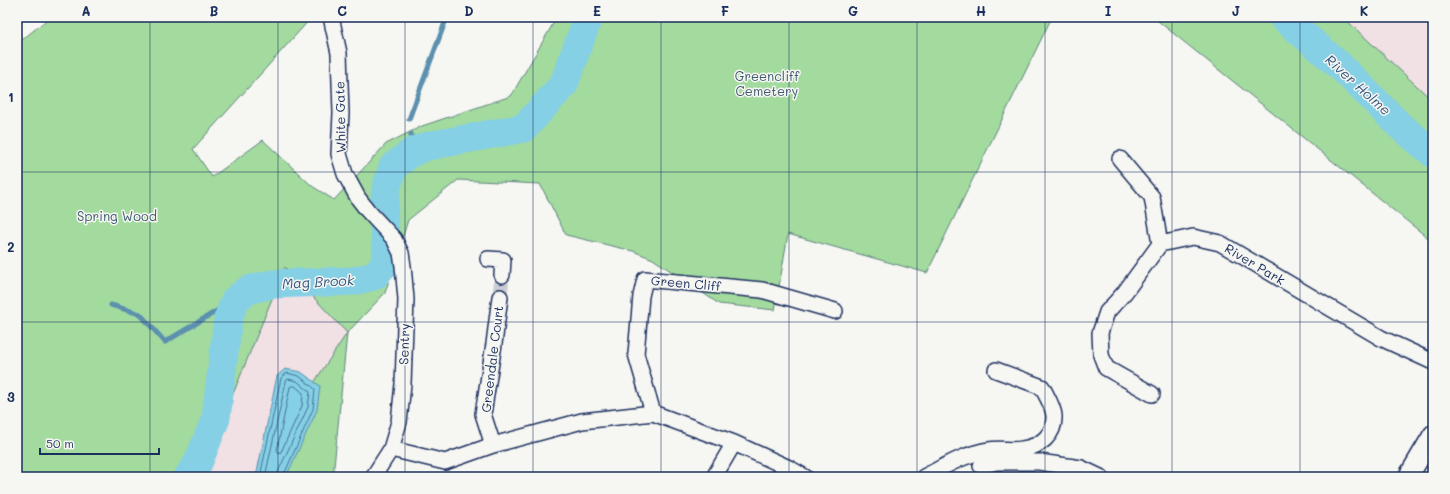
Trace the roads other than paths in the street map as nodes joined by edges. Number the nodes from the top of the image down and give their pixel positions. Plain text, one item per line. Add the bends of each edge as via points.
1 (331, 17) edge
2 (1120, 159) dead end
3 (394, 239) joint
4 (1160, 244) junction
5 (488, 259) dead end
6 (502, 275) tunnel mouth
7 (500, 297) tunnel mouth
8 (836, 311) dead end
9 (1433, 362) edge
10 (996, 370) dead end
11 (1152, 394) dead end
12 (653, 412) junction
13 (1433, 435) edge
14 (734, 443) junction
15 (493, 445) junction
16 (391, 449) junction
17 (981, 466) dead end
18 (373, 477) edge
19 (714, 477) edge
20 (805, 477) edge
21 (924, 477) edge
22 (1100, 477) edge
23 (1408, 477) edge

1 - 3 street, White Gate via 339,53 339,154 358,198
2 - 4 street via 1152,197
3 - 16 street, Sentry via 401,253 406,299 403,384 399,422
4 - 9 street, River Park via 1193,237 1220,243 1380,338
4 - 11 street via 1107,312 1100,333 1101,355 1106,368
5 - 6 street via 503,260
7 - 15 street, Greendale Court via 483,414
8 - 12 street, Green Cliff via 762,290 645,279 636,354
10 - 21 street via 1042,387 1054,415 1052,430 1033,448 989,450 962,458
12 - 14 street
12 - 15 street via 582,420
13 - 23 street
14 - 19 street
14 - 20 street
15 - 16 street via 445,462
16 - 18 street, Sentry
17 - 22 street via 996,462 1039,462 1081,468

